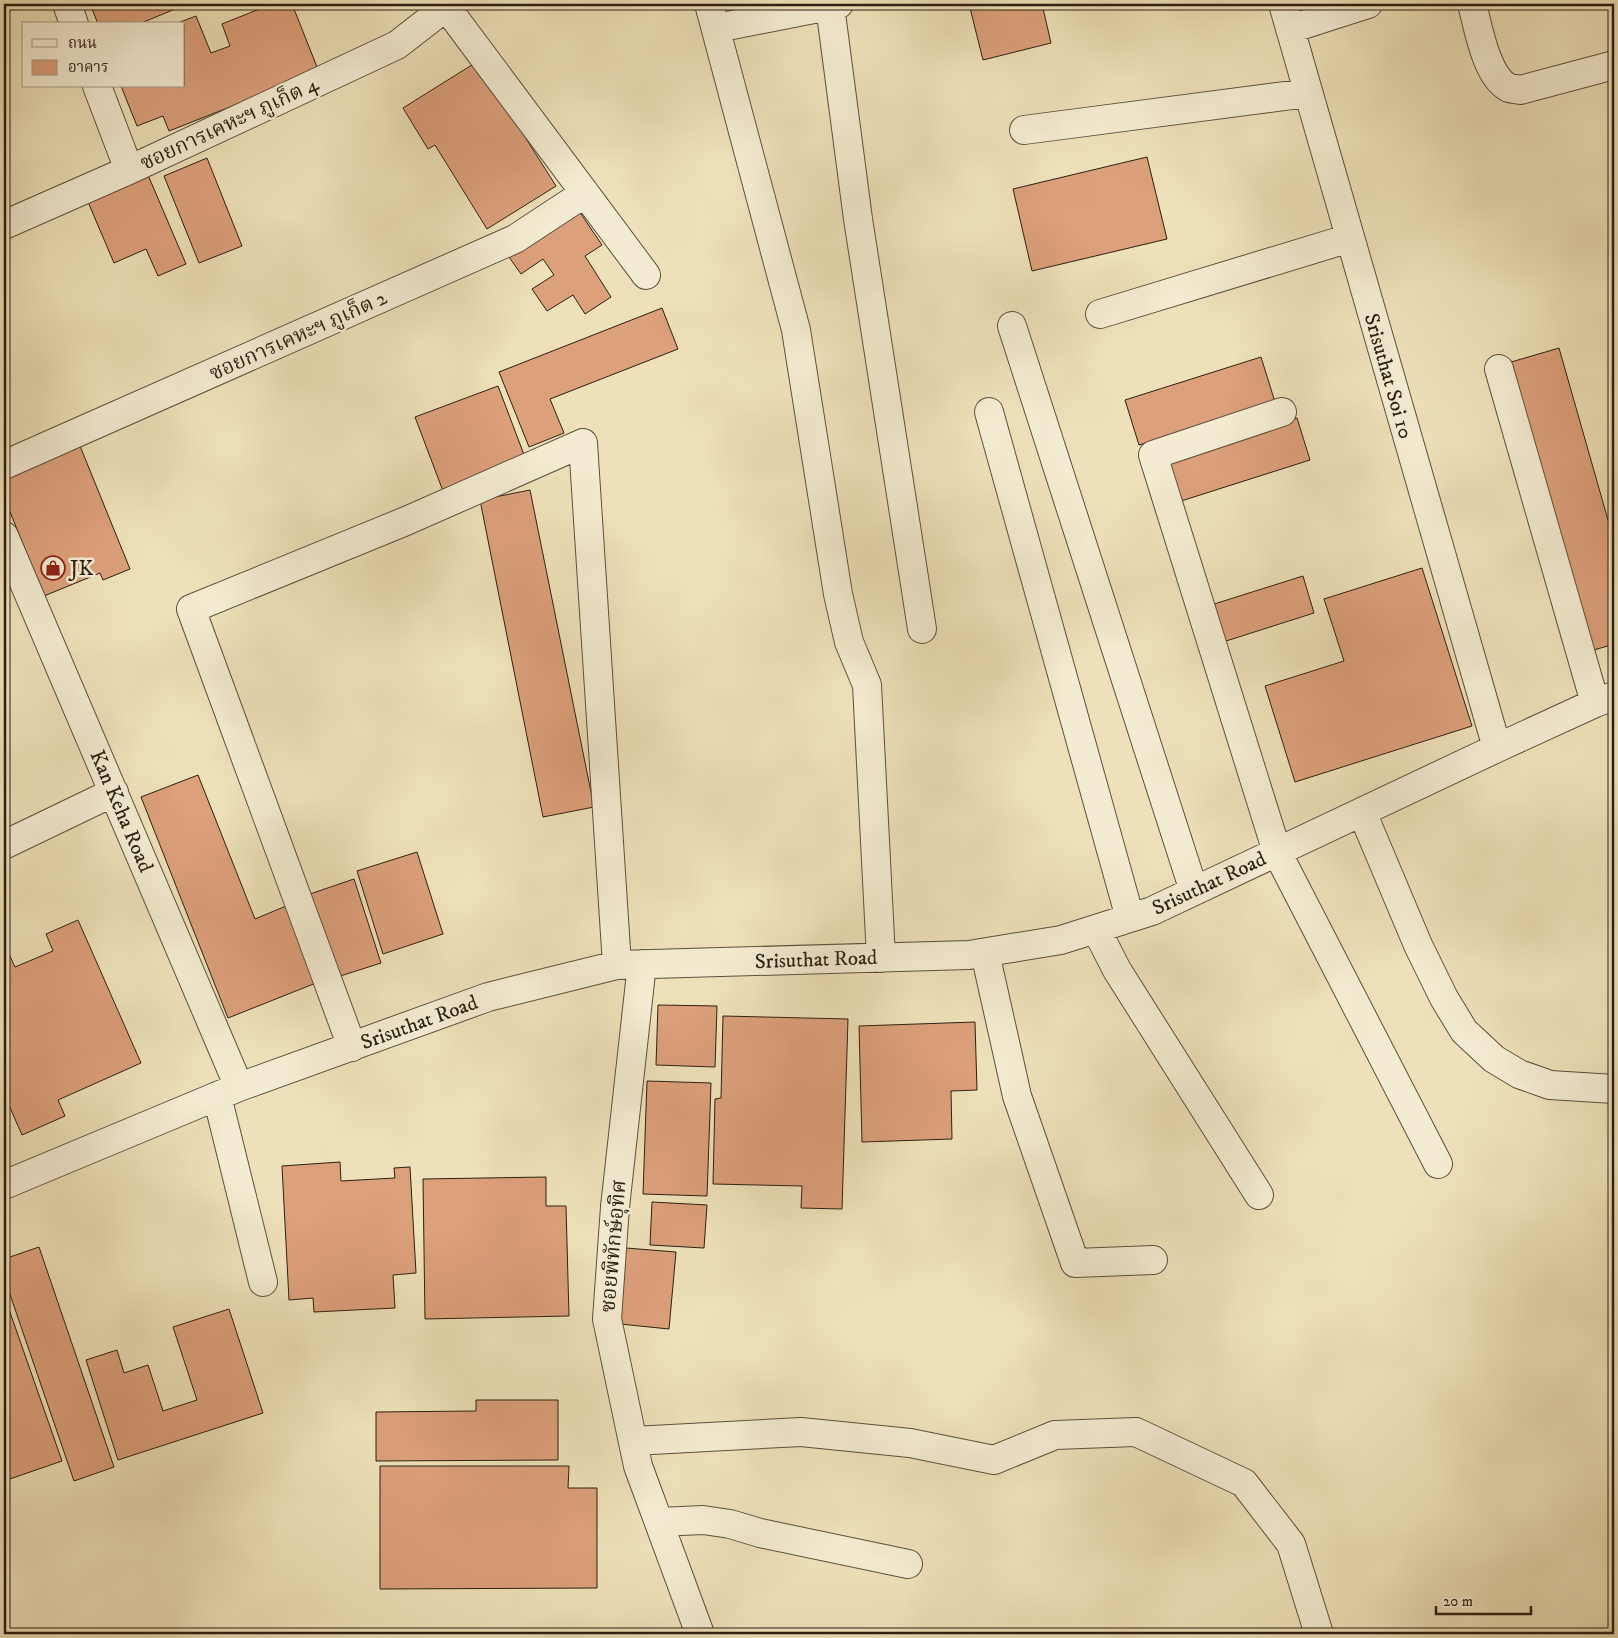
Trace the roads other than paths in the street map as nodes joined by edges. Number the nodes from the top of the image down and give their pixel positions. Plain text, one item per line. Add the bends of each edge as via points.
1 (67, 4) edge
2 (1368, 4) edge
3 (1472, 4) edge
4 (445, 5) edge
5 (835, 5) edge
6 (713, 16) edge
7 (1287, 16) edge
8 (73, 22) edge
9 (1614, 65) edge
10 (99, 88) edge
11 (1308, 93) junction
12 (1024, 130) dead end
13 (129, 170) junction
14 (585, 193) junction
15 (4, 226) edge
16 (1350, 238) junction
17 (646, 275) dead end
18 (1100, 314) dead end
19 (1012, 326) dead end
20 (1499, 369) dead end
21 (989, 412) dead end
22 (1282, 412) dead end
23 (4, 465) edge
24 (4, 536) edge
25 (922, 629) dead end
26 (1605, 700) edge
27 (1496, 748) junction
28 (114, 792) junction
29 (1362, 812) junction
30 (4, 845) edge
31 (1277, 852) junction
32 (1194, 891) junction
33 (1130, 918) junction
34 (1096, 929) junction
35 (985, 953) junction
36 (881, 958) junction
37 (629, 965) junction
38 (352, 1047) junction
39 (1614, 1089) edge
40 (228, 1092) junction
41 (1438, 1164) dead end
42 (4, 1185) edge
43 (1259, 1195) dead end
44 (1153, 1260) dead end
45 (263, 1282) dead end
46 (633, 1441) junction
47 (659, 1522) junction
48 (908, 1564) dead end
49 (700, 1634) edge
50 (1319, 1634) edge

1 - 8 street
2 - 7 street
3 - 9 street via 1490,66 1509,88 1520,90
4 - 13 street, ซอยการเคหะฯ ภูเก็ต 4 via 398,45
4 - 14 street
5 - 6 street
5 - 25 street via 858,219
6 - 36 street via 796,330 838,594 849,642 867,685
7 - 11 street, Srisuthat Soi 10
10 - 13 street
11 - 12 street
11 - 16 street, Srisuthat Soi 10
13 - 15 street, ซอยการเคหะฯ ภูเก็ต 4
14 - 17 street
14 - 23 street, ซอยการเคหะฯ ภูเก็ต 2 via 515,239
16 - 18 street
16 - 27 street, Srisuthat Soi 10
19 - 32 street
20 - 26 street
21 - 33 street
22 - 31 street via 1153,455
24 - 28 street, Kan Keha Road
26 - 27 street, Srisuthat Road
27 - 29 street, Srisuthat Road
28 - 30 street
28 - 40 street, Kan Keha Road
29 - 31 street, Srisuthat Road
29 - 39 street via 1418,945 1464,1031 1494,1059 1519,1074 1550,1085
31 - 32 street, Srisuthat Road
31 - 41 street
32 - 33 street, Srisuthat Road
33 - 34 street, Srisuthat Road
34 - 35 street, Srisuthat Road via 1061,940
34 - 43 street via 1117,970
35 - 36 street, Srisuthat Road
35 - 44 street via 1017,1096 1075,1264
36 - 37 street, Srisuthat Road
37 - 38 street, Srisuthat Road via 488,997
37 - 38 street, ซอยพิทักษ์อุทิศ via 583,443 406,521 191,609
37 - 46 street, ซอยพิทักษ์อุทิศ via 606,1319
38 - 40 street, Srisuthat Road
40 - 42 street, Srisuthat Road
40 - 45 street, Kan Keha Road
46 - 47 street, ซอยพิทักษ์อุทิศ via 638,1466
46 - 50 street via 801,1432 910,1444 994,1460 1055,1435 1136,1432 1244,1483 1291,1544
47 - 48 street via 703,1520 730,1524
47 - 49 street, ซอยพิทักษ์อุทิศ

